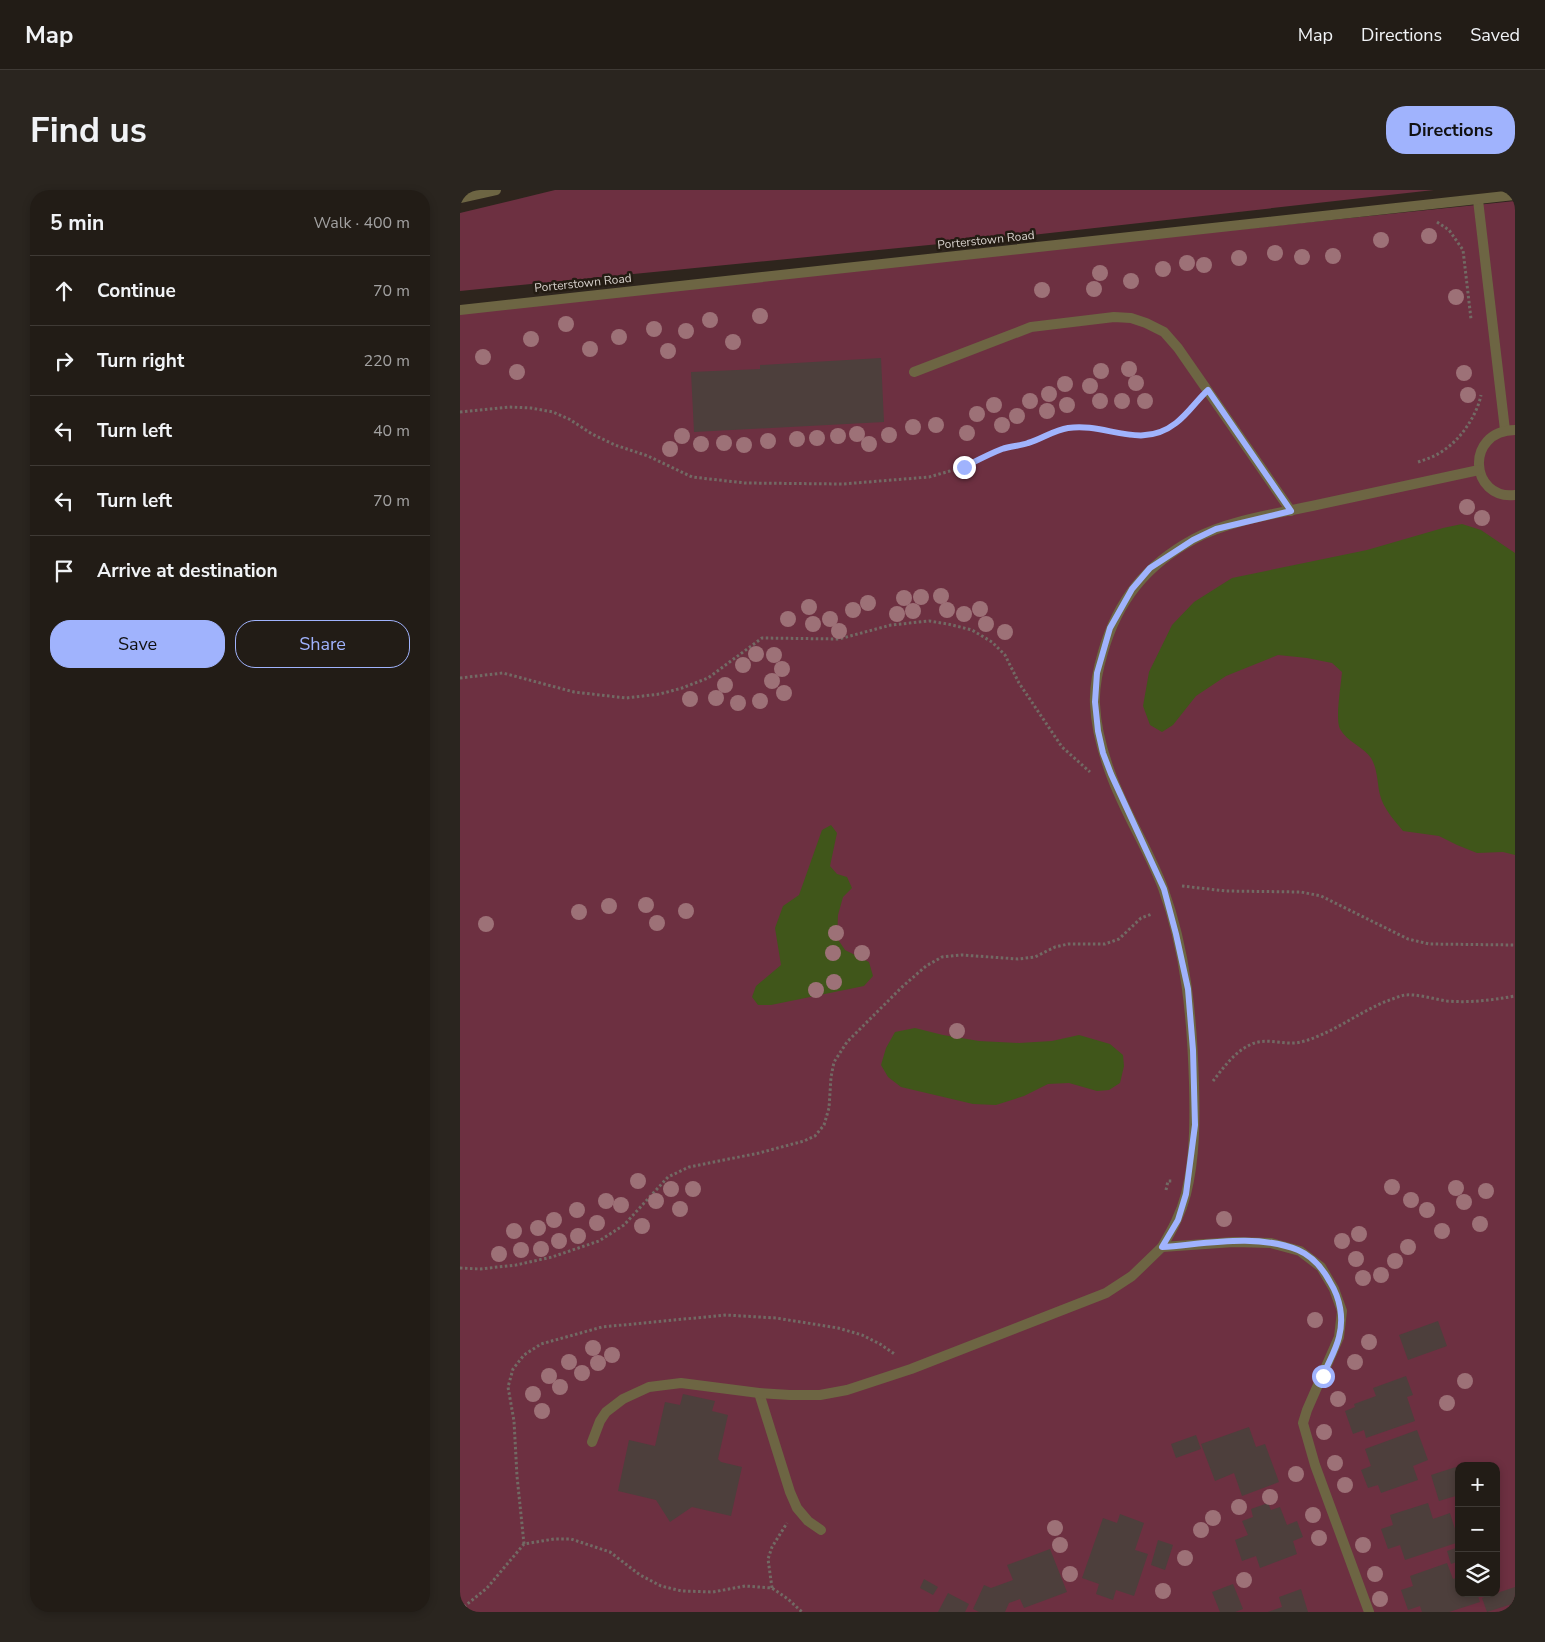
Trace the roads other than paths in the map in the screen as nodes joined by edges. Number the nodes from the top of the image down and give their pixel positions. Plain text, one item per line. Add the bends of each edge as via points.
1 (496, 190) edge
2 (462, 195) edge
3 (1515, 195) edge
4 (1478, 200) junction
5 (460, 310) edge
6 (914, 372) dead end
7 (1510, 430) edge
8 (1479, 470) junction
9 (1515, 495) edge
10 (1291, 511) junction
11 (1162, 1247) junction
12 (759, 1393) junction
13 (592, 1442) dead end
14 (821, 1530) dead end
15 (1369, 1612) edge

1 - 2 street
3 - 4 street, Porterstown Road
4 - 5 street, Porterstown Road
4 - 7 street
6 - 10 street via 1031,327 1114,316 1146,323 1164,332 1178,348
7 - 8 street via 1487,440 1480,455
8 - 9 street via 1490,488 1499,494
8 - 10 street
10 - 11 street via 1216,529 1150,568 1132,589 1110,628 1097,673 1098,731 1111,774 1158,877 1188,989 1195,1125 1186,1194 1178,1220
11 - 12 street via 1132,1276 1106,1293 912,1368 847,1390 820,1395
11 - 15 street via 1271,1243 1300,1251 1321,1267 1334,1289 1342,1311 1339,1337 1303,1423
12 - 13 street via 681,1383 650,1387 623,1399 606,1412
12 - 14 street via 797,1508

